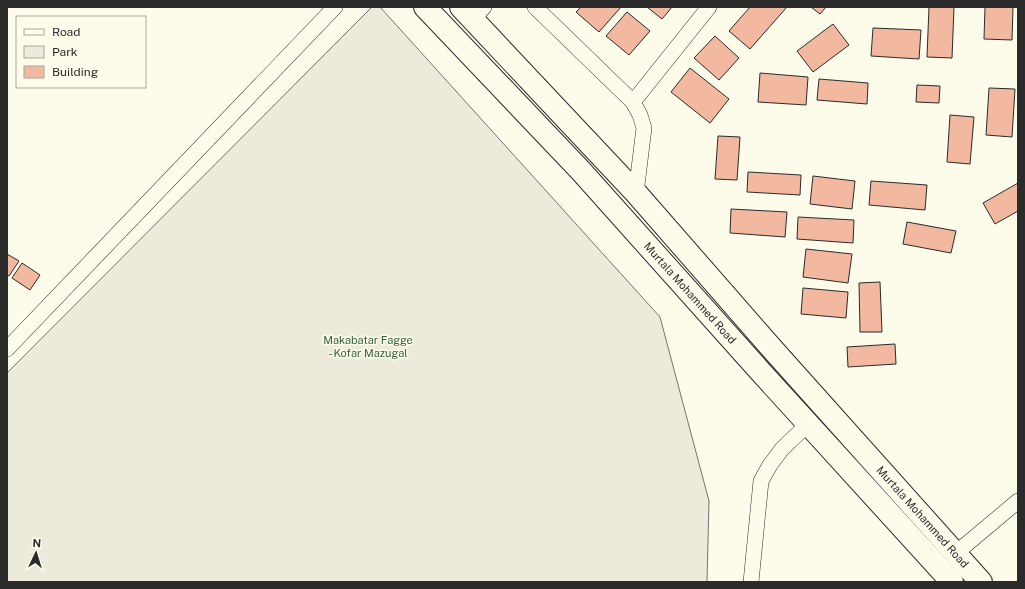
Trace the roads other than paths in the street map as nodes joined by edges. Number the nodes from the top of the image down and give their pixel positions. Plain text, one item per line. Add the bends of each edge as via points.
1 (335, 7) edge
2 (425, 7) edge
3 (535, 7) edge
4 (709, 7) edge
5 (473, 11) edge
6 (633, 102) junction
7 (636, 193) junction
8 (7, 349) edge
9 (808, 424) junction
10 (1018, 501) edge
11 (956, 553) junction
12 (751, 582) edge
13 (952, 582) edge
14 (981, 582) edge

1 - 8 street
2 - 9 highway, Murtala Mohammed Road via 581,171
3 - 6 street
4 - 6 street
5 - 7 highway, Murtala Mohammed Road
6 - 7 street via 644,128
7 - 11 highway, Murtala Mohammed Road
9 - 12 street via 782,449 761,481
9 - 13 highway, Murtala Mohammed Road
10 - 11 street
11 - 14 highway, Murtala Mohammed Road

